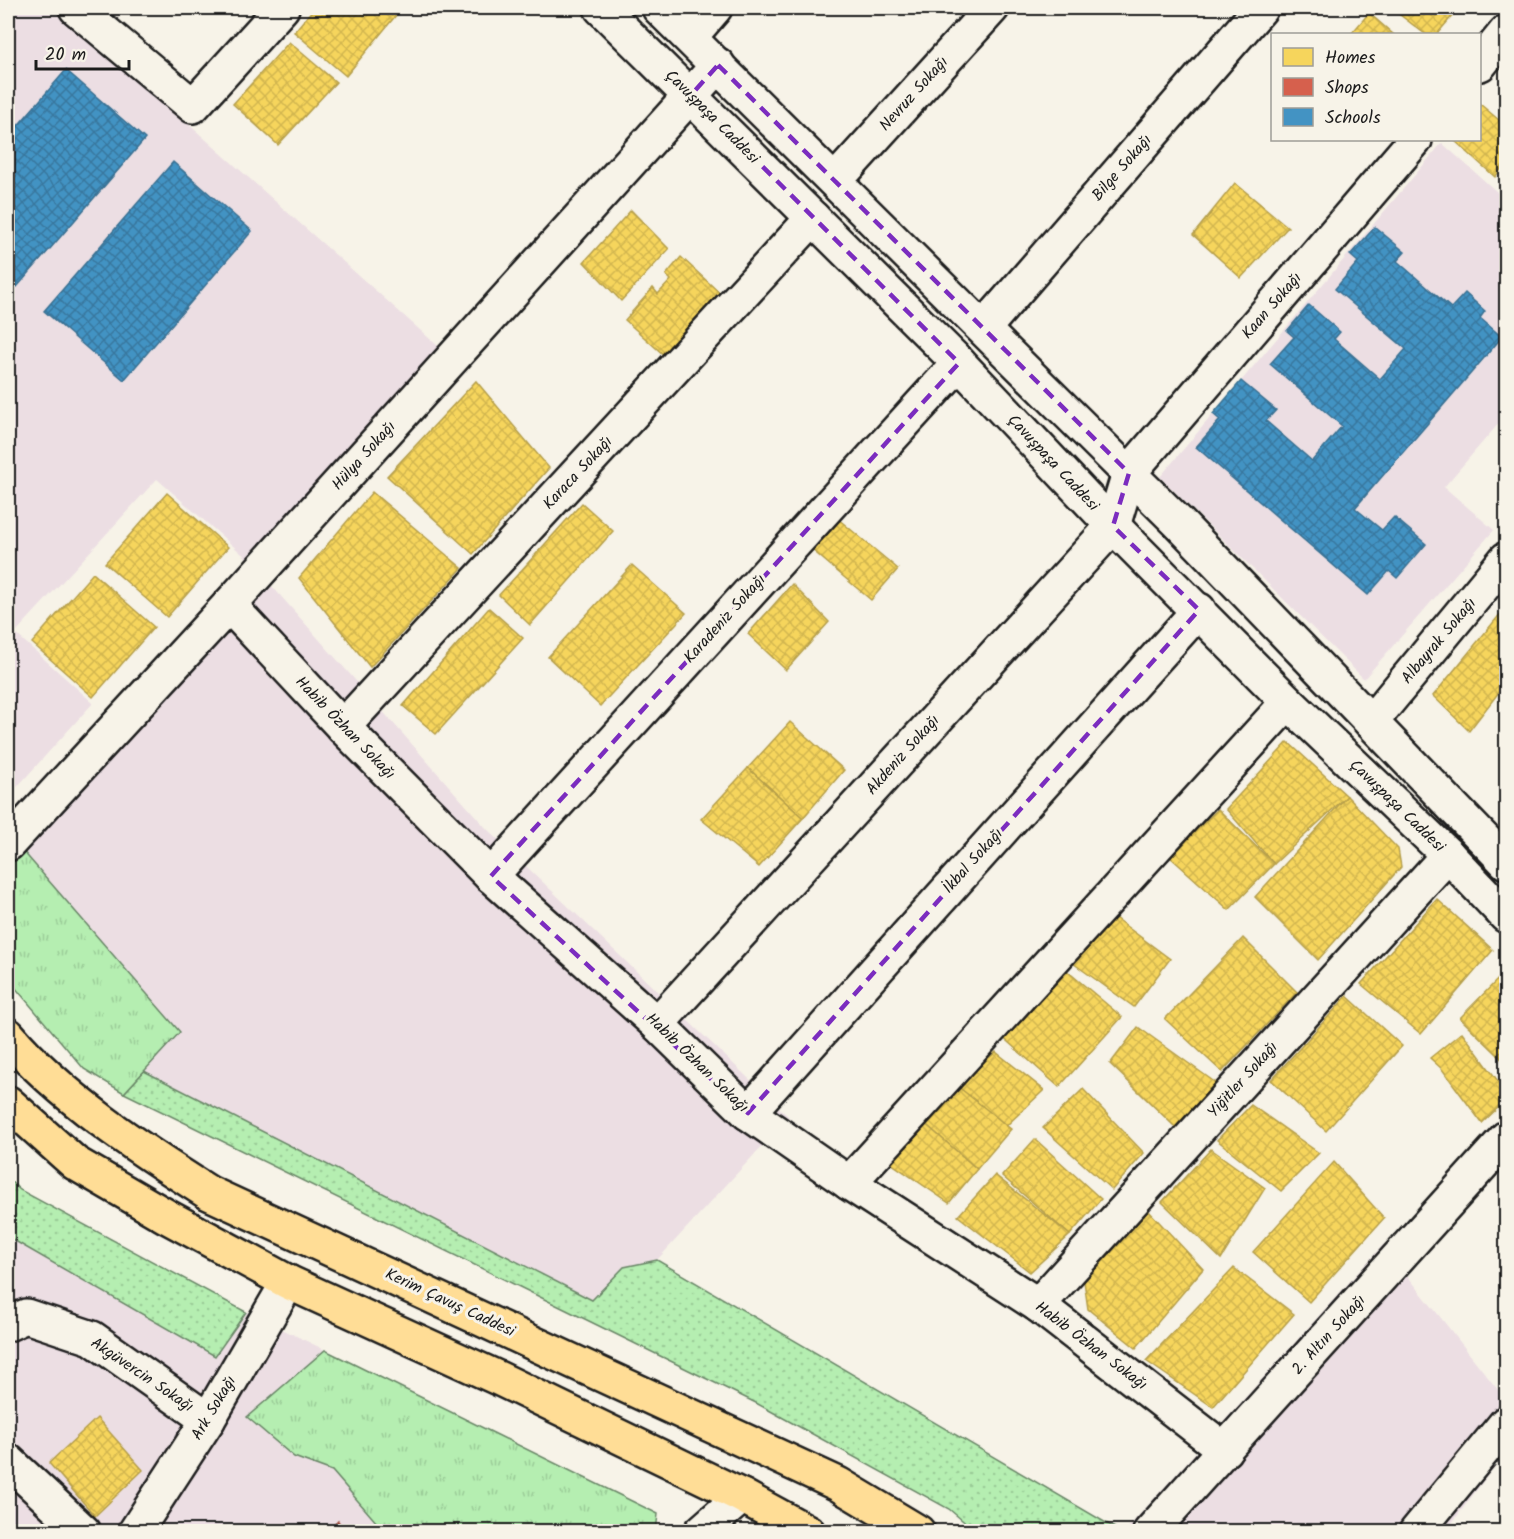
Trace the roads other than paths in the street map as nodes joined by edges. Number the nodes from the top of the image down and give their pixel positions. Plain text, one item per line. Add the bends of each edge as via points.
1 (76, 8) edge
2 (282, 8) edge
3 (601, 8) edge
4 (659, 8) edge
5 (715, 8) edge
6 (992, 8) edge
7 (1261, 8) edge
8 (1506, 32) edge
9 (690, 37) junction
10 (1481, 62) edge
11 (718, 65) junction
12 (691, 95) junction
13 (1413, 141) edge
14 (835, 181) junction
15 (813, 218) junction
16 (984, 328) junction
17 (959, 363) junction
18 (1129, 473) junction
19 (1113, 526) junction
20 (1506, 559) edge
21 (229, 605) junction
22 (1199, 610) junction
23 (1288, 702) junction
24 (1371, 722) junction
25 (342, 728) junction
26 (8, 844) edge
27 (1502, 848) edge
28 (1448, 855) junction
29 (491, 876) junction
30 (1506, 916) edge
31 (657, 1024) junction
32 (8, 1035) edge
33 (8, 1103) edge
34 (748, 1113) junction
35 (1506, 1138) edge
36 (849, 1183) junction
37 (288, 1282) junction
38 (1038, 1305) junction
39 (8, 1324) edge
40 (208, 1420) junction
41 (1506, 1423) edge
42 (1225, 1450) junction
43 (8, 1461) edge
44 (742, 1496) junction
45 (84, 1532) edge
46 (135, 1532) edge
47 (701, 1532) edge
48 (807, 1532) edge
49 (918, 1532) edge
50 (1150, 1532) edge
51 (1416, 1532) edge

1 - 2 street via 193,106
3 - 12 street, Çavuşpaşa Caddesi
4 - 9 street
5 - 9 street
6 - 14 street, Nevruz Sokağı
7 - 16 street, Bilge Sokağı
8 - 10 street
9 - 11 street
11 - 12 street, Hülya Sokağı
11 - 14 street
12 - 15 street, Çavuşpaşa Caddesi
12 - 21 street, Hülya Sokağı
13 - 18 street, Kaan Sokağı
14 - 16 street
15 - 17 street, Çavuşpaşa Caddesi
15 - 25 street, Karaca Sokağı
16 - 18 street
17 - 19 street, Çavuşpaşa Caddesi
17 - 29 street, Karadeniz Sokağı
18 - 19 street, Akdeniz Sokağı
18 - 24 street
19 - 22 street, Çavuşpaşa Caddesi
19 - 31 street, Akdeniz Sokağı
20 - 24 street, Albayrak Sokağı
21 - 25 street, Habib Özhan Sokağı
21 - 26 street, Hülya Sokağı
22 - 23 street, Çavuşpaşa Caddesi
22 - 34 street, İkbal Sokağı
23 - 28 street, Çavuşpaşa Caddesi
23 - 36 street
24 - 27 street
25 - 29 street, Habib Özhan Sokağı
28 - 30 street, Çavuşpaşa Caddesi
28 - 38 street, Yiğitler Sokağı
29 - 31 street, Habib Özhan Sokağı
31 - 34 street, Habib Özhan Sokağı
32 - 49 main road, Kerim Çavuş Caddesi via 93,1114 209,1193 838,1484
33 - 37 main road via 75,1163
34 - 36 street, Habib Özhan Sokağı
35 - 42 street, 2. Altın Sokağı
36 - 38 street, Habib Özhan Sokağı
37 - 40 street, Ark Sokağı
37 - 44 main road
38 - 42 street, Habib Özhan Sokağı
39 - 40 street, Akgüvercin Sokağı via 26,1316 92,1338
40 - 46 street, Ark Sokağı
41 - 51 street
42 - 50 street, 2. Altın Sokağı
43 - 45 street
44 - 47 street
44 - 48 main road

